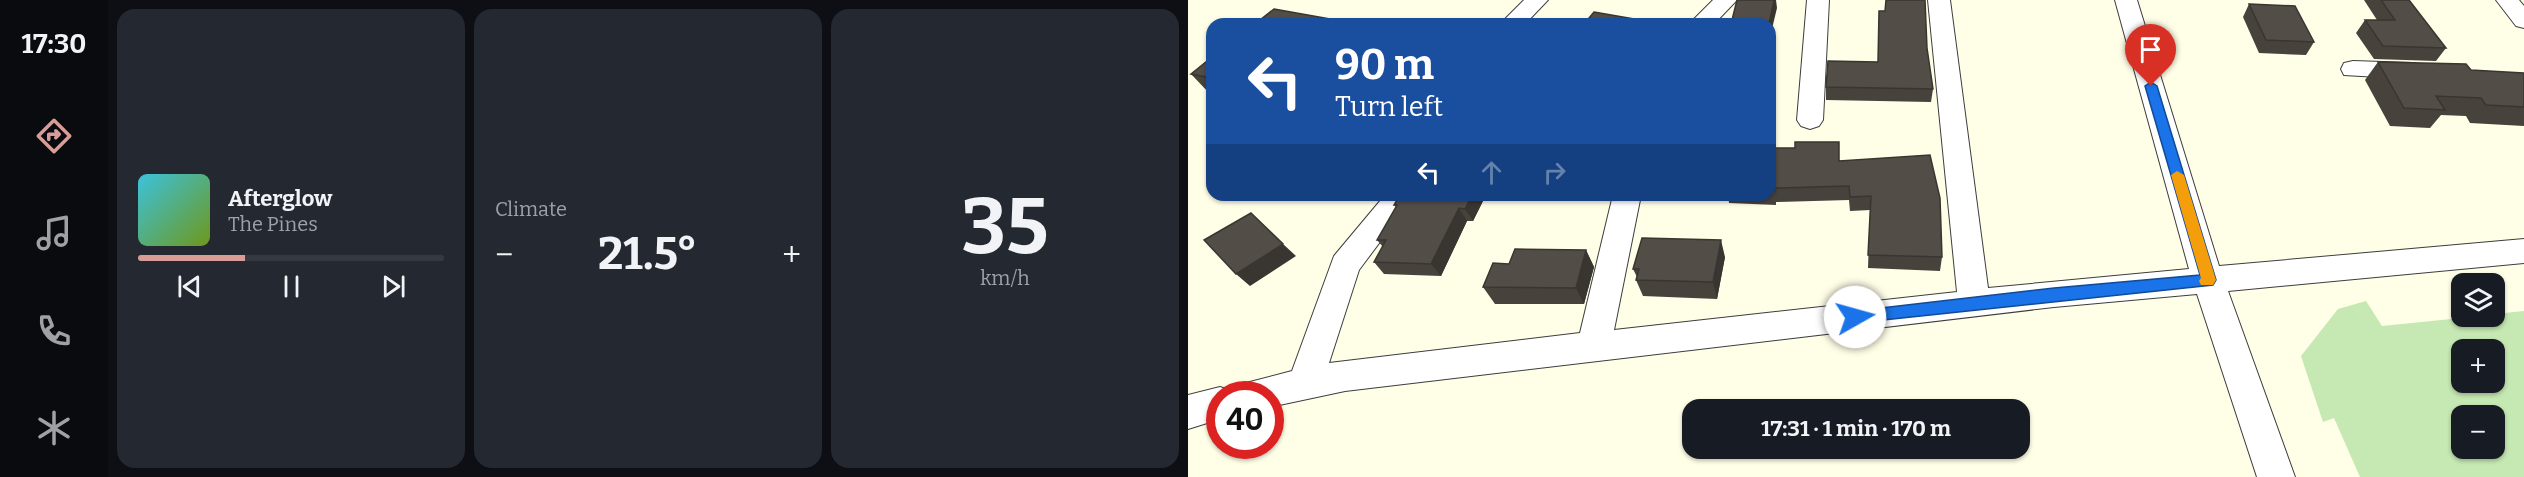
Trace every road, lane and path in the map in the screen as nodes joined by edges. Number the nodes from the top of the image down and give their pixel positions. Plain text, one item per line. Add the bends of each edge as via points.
1 (1537, 0) edge
2 (1726, 0) edge
3 (1818, 0) edge
4 (1938, 0) edge
5 (2126, 0) edge
6 (2506, 0) edge
7 (1518, 18) edge
8 (1707, 18) edge
9 (2524, 21) edge
10 (2354, 69) dead end
11 (2433, 71) edge
12 (1810, 120) dead end
13 (1396, 201) edge
14 (1626, 201) edge
15 (2524, 251) edge
16 (2208, 280) junction
17 (1974, 303) junction
18 (1594, 347) junction
19 (1305, 384) junction
20 (1284, 388) edge
21 (1206, 407) edge
22 (1188, 412) edge
23 (2276, 477) edge

1 - 7 street
2 - 8 street
3 - 12 street
4 - 17 street
5 - 16 street
6 - 9 street
10 - 11 street
13 - 19 street via 1345,266
14 - 18 street
15 - 16 street
16 - 17 street
16 - 23 street
17 - 18 street
18 - 19 street via 1345,375
19 - 20 street
21 - 22 street

